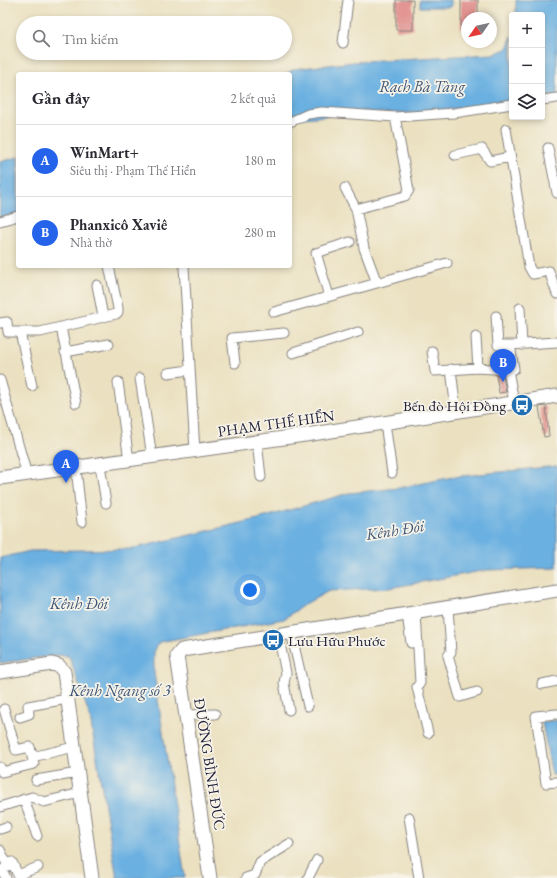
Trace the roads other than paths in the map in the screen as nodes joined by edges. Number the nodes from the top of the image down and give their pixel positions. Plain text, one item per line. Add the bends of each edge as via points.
1 (348, 0) edge
2 (343, 43) dead end
3 (557, 98) edge
4 (545, 100) edge
5 (509, 104) edge
6 (395, 117) junction
7 (292, 121) edge
8 (506, 129) dead end
9 (548, 148) dead end
10 (455, 156) dead end
11 (510, 157) junction
12 (345, 188) dead end
13 (557, 192) edge
14 (356, 209) junction
15 (16, 217) edge
16 (0, 222) edge
17 (350, 242) dead end
18 (447, 263) dead end
19 (109, 268) edge
20 (184, 268) edge
21 (377, 283) junction
22 (96, 285) dead end
23 (557, 294) edge
24 (329, 296) junction
25 (520, 308) dead end
26 (274, 312) dead end
27 (496, 316) dead end
28 (103, 317) junction
29 (0, 323) edge
30 (61, 327) junction
31 (20, 332) junction
32 (358, 332) dead end
33 (284, 333) dead end
34 (476, 337) dead end
35 (557, 342) edge
36 (109, 344) dead end
37 (510, 345) junction
38 (522, 345) junction
39 (432, 351) dead end
40 (65, 352) junction
41 (293, 353) dead end
42 (235, 363) dead end
43 (478, 368) junction
44 (451, 369) junction
45 (189, 370) junction
46 (508, 370) junction
47 (168, 372) dead end
48 (140, 378) dead end
49 (0, 380) edge
50 (118, 382) dead end
51 (32, 386) dead end
52 (557, 396) edge
53 (76, 402) dead end
54 (514, 402) junction
55 (456, 411) junction
56 (385, 422) junction
57 (257, 442) junction
58 (195, 451) junction
59 (152, 457) junction
60 (129, 460) junction
61 (100, 465) junction
62 (76, 468) junction
63 (392, 473) dead end
64 (26, 475) junction
65 (261, 477) dead end
66 (0, 478) edge
67 (106, 503) dead end
68 (82, 522) dead end
69 (557, 590) edge
70 (448, 608) junction
71 (411, 613) junction
72 (284, 633) junction
73 (411, 643) dead end
74 (0, 672) edge
75 (557, 682) edge
76 (542, 684) dead end
77 (477, 692) dead end
78 (67, 699) junction
79 (308, 706) dead end
80 (4, 709) dead end
81 (289, 710) dead end
82 (215, 714) dead end
83 (557, 714) edge
84 (187, 715) junction
85 (20, 717) dead end
86 (428, 733) dead end
87 (74, 747) junction
88 (32, 757) junction
89 (1, 769) edge
90 (78, 773) junction
91 (36, 780) dead end
92 (557, 782) edge
93 (80, 793) junction
94 (24, 799) junction
95 (0, 807) edge
96 (409, 817) dead end
97 (37, 836) dead end
98 (289, 844) dead end
99 (0, 850) edge
100 (317, 860) dead end
101 (7, 864) junction
102 (38, 867) dead end
103 (6, 878) edge
104 (92, 878) edge
105 (210, 878) edge
106 (246, 878) edge
107 (308, 878) edge
108 (419, 878) edge

1 - 2 street
3 - 4 street
5 - 6 street via 454,113
6 - 7 street via 322,112 308,114
6 - 14 street via 409,190 405,196
8 - 11 street
9 - 13 street
10 - 11 street via 482,149 490,161
11 - 23 street via 529,267 533,274 549,271
12 - 14 street
14 - 21 street via 364,248
15 - 16 street
17 - 24 street via 316,253
18 - 21 street
19 - 28 street via 118,312
20 - 45 street
21 - 24 street
22 - 28 street
24 - 26 street
25 - 38 street
27 - 37 street via 498,345
28 - 30 street
29 - 31 street via 7,322 8,332
30 - 31 street via 40,332
30 - 40 street
31 - 51 street
32 - 41 street
33 - 42 street via 232,338
34 - 43 street
35 - 38 street
36 - 40 street
37 - 38 street
37 - 46 street via 514,369
39 - 44 street via 435,372
40 - 53 street
43 - 44 street
43 - 46 street
44 - 55 street
45 - 47 street
45 - 58 street
46 - 54 street
48 - 59 street
49 - 64 street
50 - 60 street
52 - 54 street, PHẠM THẾ HIỂN
54 - 55 street, PHẠM THẾ HIỂN
55 - 56 street, PHẠM THẾ HIỂN
56 - 57 street, PHẠM THẾ HIỂN
56 - 63 street
57 - 58 street, PHẠM THẾ HIỂN
57 - 65 street
58 - 59 street, PHẠM THẾ HIỂN
59 - 60 street, PHẠM THẾ HIỂN
60 - 61 street, PHẠM THẾ HIỂN
61 - 62 street, PHẠM THẾ HIỂN
61 - 67 street
62 - 64 street, PHẠM THẾ HIỂN
62 - 68 street
64 - 66 street, PHẠM THẾ HIỂN
69 - 70 street
70 - 71 street
70 - 77 street via 451,652 448,656 460,697
71 - 72 street
71 - 73 street
71 - 86 street via 420,683 417,687
72 - 79 street
72 - 81 street via 284,683
72 - 84 street, ĐƯỜNG BÌNH ĐỨC via 182,650 177,656 177,665
74 - 78 street via 52,664 59,666 64,672
75 - 76 street
78 - 85 street via 28,706 29,714
78 - 87 street
80 - 88 street via 16,750 30,746
82 - 84 street
83 - 92 street via 536,716 546,783
84 - 105 street, ĐƯỜNG BÌNH ĐỨC
87 - 88 street
87 - 90 street
88 - 89 street via 34,764
90 - 91 street
90 - 93 street
93 - 94 street via 44,802 32,797
93 - 104 street
94 - 95 street
94 - 97 street
96 - 108 street
98 - 106 street via 260,862 255,875
99 - 101 street
100 - 107 street
101 - 102 street via 12,862 18,875
101 - 103 street via 8,866 2,870

